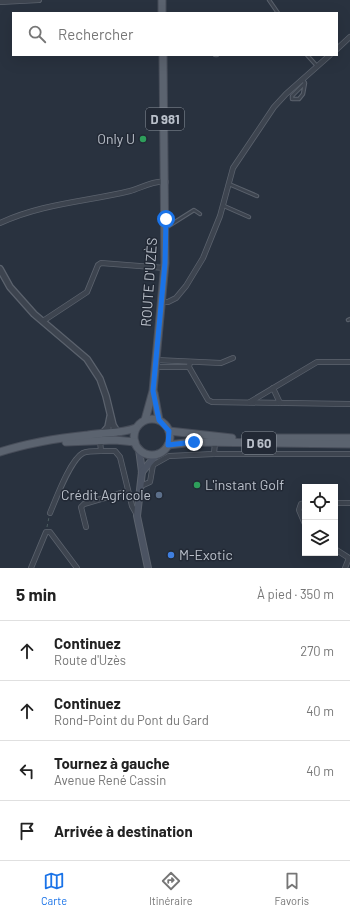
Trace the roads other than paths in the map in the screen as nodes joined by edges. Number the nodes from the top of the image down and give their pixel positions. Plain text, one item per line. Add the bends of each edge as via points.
1 (39, 0) edge
2 (162, 0) edge
3 (269, 0) edge
4 (0, 2) edge
5 (162, 12) edge
6 (277, 12) edge
7 (350, 37) edge
8 (338, 48) edge
9 (163, 56) edge
10 (308, 56) edge
11 (329, 56) edge
12 (316, 66) junction
13 (304, 81) junction
14 (166, 182) junction
15 (229, 184) junction
16 (257, 196) dead end
17 (223, 206) junction
18 (200, 214) dead end
19 (250, 217) dead end
20 (0, 223) edge
21 (166, 227) junction
22 (165, 268) junction
23 (0, 269) edge
24 (162, 302) junction
25 (43, 321) junction
26 (233, 358) dead end
27 (350, 362) edge
28 (156, 364) junction
29 (189, 365) junction
30 (274, 388) junction
31 (153, 391) junction
32 (248, 403) junction
33 (280, 403) junction
34 (350, 404) edge
35 (110, 417) junction
36 (145, 420) junction
37 (159, 420) junction
38 (136, 428) junction
39 (169, 431) junction
40 (118, 433) junction
41 (101, 437) junction
42 (350, 438) edge
43 (215, 442) junction
44 (350, 444) edge
45 (137, 445) junction
46 (168, 445) junction
47 (101, 451) junction
48 (0, 452) edge
49 (157, 454) junction
50 (214, 454) junction
51 (350, 454) edge
52 (142, 472) junction
53 (141, 486) junction
54 (128, 491) junction
55 (338, 503) edge
56 (302, 504) edge
57 (350, 504) edge
58 (50, 513) road end
59 (137, 516) junction
60 (302, 517) edge
61 (86, 528) dead end
62 (338, 551) edge
63 (350, 557) edge
64 (31, 568) edge
65 (77, 568) edge
66 (148, 568) edge
67 (345, 568) edge

1 - 4 street
2 - 5 main road
3 - 6 lane
7 - 8 street
9 - 14 main road, ROUTE D'UZÈS / D 981
10 - 12 lane
11 - 12 street
12 - 13 street
13 - 13 lane via 292,96 292,99 299,99 303,94
13 - 15 street via 274,107 233,168
14 - 20 street via 46,206
14 - 21 main road, ROUTE D'UZÈS / D 981
15 - 16 lane
15 - 17 street
17 - 19 lane
17 - 24 street via 195,272 176,298
18 - 21 lane via 194,210
21 - 22 main road, ROUTE D'UZÈS / D 981
22 - 24 main road, ROUTE D'UZÈS / D 981
22 - 25 street via 101,263 87,292
23 - 25 street via 10,286
24 - 28 main road, ROUTE D'UZÈS / D 981
25 - 35 street via 78,350 95,370 106,396
26 - 29 street via 225,363
27 - 30 street via 317,362
28 - 29 street
28 - 29 street
28 - 31 main road, ROUTE D'UZÈS / D 981
29 - 32 street via 208,400
30 - 32 street
30 - 33 street
31 - 36 main road, ROUTE D'UZÈS / D 981
31 - 37 main road, ROUTE D'UZÈS / D 981
32 - 33 street
33 - 34 street
35 - 40 street
35 - 41 street via 108,427
36 - 37 main road
36 - 38 main road
37 - 39 main road
38 - 40 main road
38 - 45 main road
39 - 42 main road, D 60 via 240,438
39 - 46 main road
40 - 41 main road
41 - 45 main road
41 - 47 street
41 - 48 main road via 34,444
43 - 44 main road, D 60
43 - 46 main road, D 60
43 - 50 street
45 - 49 main road via 147,454
45 - 52 main road
46 - 49 main road
47 - 54 street via 115,451 120,457
47 - 58 street via 84,453 78,457 62,484
49 - 52 main road
50 - 51 street
50 - 53 street via 169,456 153,465 150,482
52 - 53 main road
53 - 59 main road
54 - 59 street
54 - 61 street via 80,507
55 - 57 street
56 - 60 street via 299,510
59 - 66 main road
62 - 63 street
63 - 67 street
64 - 65 street via 46,532 50,532

